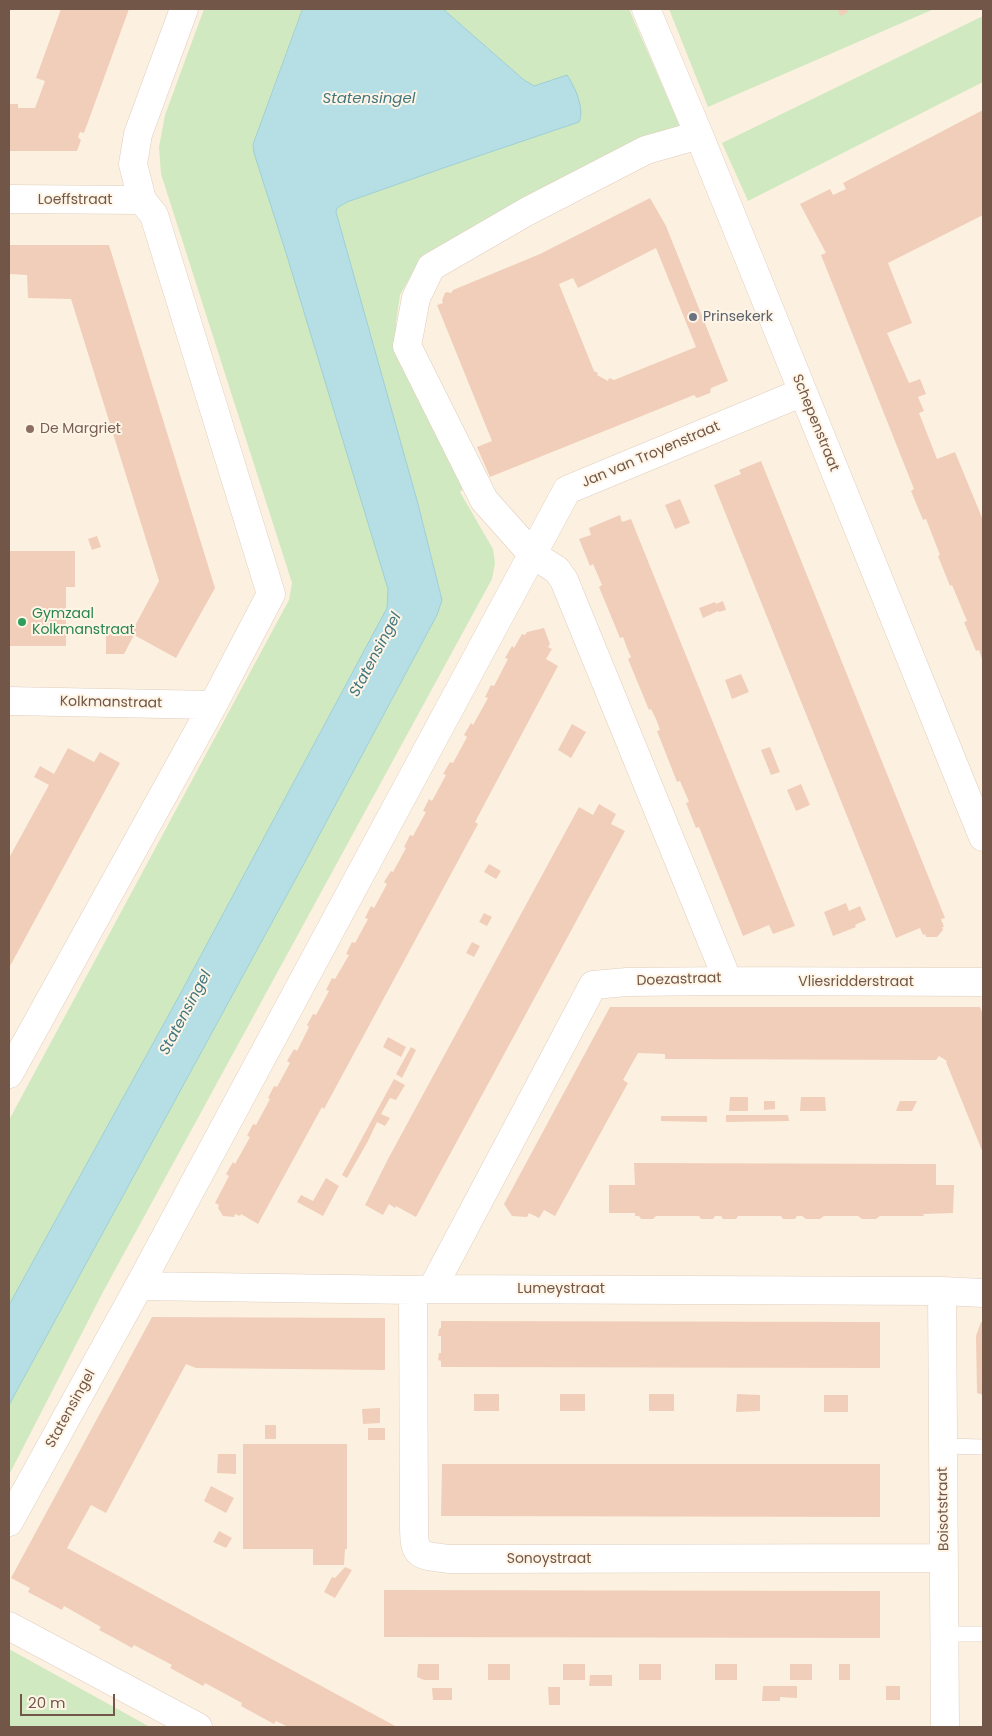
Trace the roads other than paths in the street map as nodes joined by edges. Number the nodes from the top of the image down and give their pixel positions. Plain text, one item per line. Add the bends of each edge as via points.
1 (184, 9) edge
2 (646, 9) edge
3 (699, 136) junction
4 (9, 199) edge
5 (142, 200) junction
6 (802, 392) junction
7 (532, 554) junction
8 (9, 701) edge
9 (213, 705) junction
10 (983, 837) edge
11 (728, 981) junction
12 (983, 982) edge
13 (9, 1074) edge
14 (139, 1286) junction
15 (423, 1290) junction
16 (942, 1290) junction
17 (983, 1293) edge
18 (943, 1446) junction
19 (983, 1448) edge
20 (9, 1522) edge
21 (944, 1558) junction
22 (9, 1626) edge
23 (946, 1634) junction
24 (983, 1634) edge
25 (198, 1727) edge
26 (945, 1727) edge

1 - 5 street via 138,134 133,164
2 - 3 street, Schepenstraat
3 - 6 street, Schepenstraat
3 - 7 street via 646,150 526,212 431,267 416,298 407,346 484,500
4 - 5 street, Loeffstraat
5 - 9 street via 154,215 271,594
6 - 7 street, Jan van Troyenstraat via 567,490
6 - 10 street, Schepenstraat
7 - 11 street, Doezastraat via 557,570 564,580
7 - 14 street, Statensingel
8 - 9 street, Kolkmanstraat
9 - 13 street
11 - 12 street, Vliesridderstraat
11 - 15 street, Doezastraat via 593,985
14 - 15 street, Lumeystraat
14 - 20 street, Statensingel
15 - 16 street, Lumeystraat
15 - 21 street, Sonoystraat via 414,1530 414,1546 418,1552 450,1559
16 - 17 street, Lumeystraat
16 - 18 street, Boisotstraat
18 - 19 lane
18 - 21 street, Boisotstraat
21 - 23 street, Boisotstraat
22 - 25 street
23 - 24 lane
23 - 26 street, Boisotstraat

